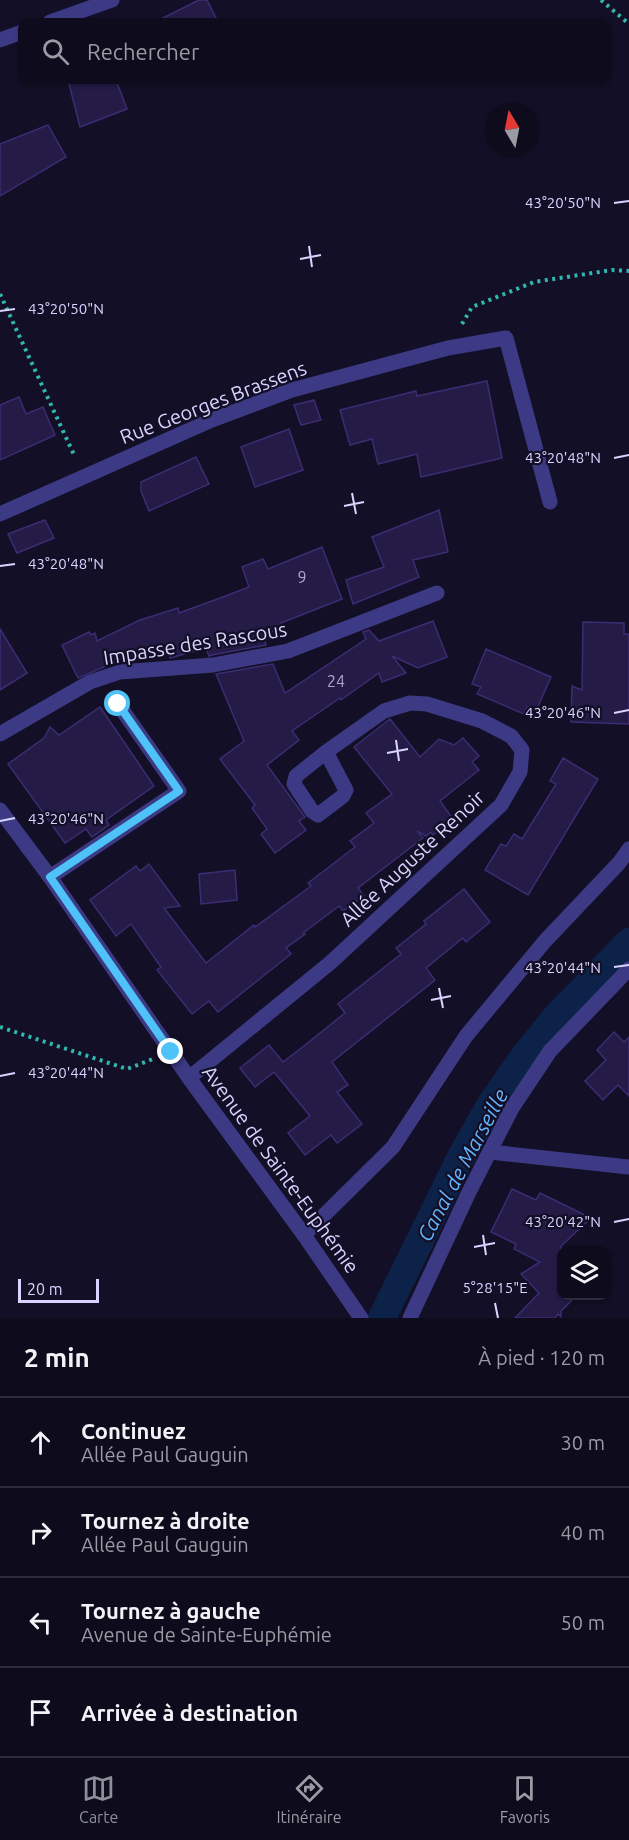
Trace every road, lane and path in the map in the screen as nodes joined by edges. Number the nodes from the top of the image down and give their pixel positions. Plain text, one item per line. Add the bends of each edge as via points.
1 (112, 0) edge
2 (601, 0) edge
3 (61, 18) edge
4 (629, 24) edge
5 (18, 33) edge
6 (0, 40) edge
7 (629, 271) edge
8 (0, 294) edge
9 (448, 348) junction
10 (84, 477) junction
11 (550, 502) dead end
12 (0, 514) edge
13 (437, 593) dead end
14 (118, 704) dead end
15 (0, 734) edge
16 (326, 752) dead end
17 (0, 810) edge
18 (629, 849) edge
19 (50, 877) junction
20 (629, 969) edge
21 (0, 1028) edge
22 (171, 1052) junction
23 (189, 1078) junction
24 (490, 1152) junction
25 (629, 1167) edge
26 (304, 1235) junction
27 (361, 1318) edge
28 (410, 1318) edge

1 - 3 street
2 - 4 path
5 - 6 street
7 - 9 path via 534,282 472,307
8 - 10 path
9 - 10 street, Rue Georges Brassens via 292,390 212,420
9 - 11 street, Rue Georges Brassens via 506,338
10 - 12 street, Rue Georges Brassens
13 - 15 street, Impasse des Rascous via 288,651 213,665 120,672 90,682
14 - 19 street via 179,791
16 - 23 street, Allée Auguste Renoir via 384,711 410,703 427,704 482,721 511,736 522,750 520,772 501,805 330,963
17 - 19 street, Avenue de Sainte-Euphémie
18 - 26 street via 466,1035 393,1147
19 - 22 street, Avenue de Sainte-Euphémie
20 - 24 street via 550,1051 512,1108
21 - 22 path via 127,1069
22 - 23 street, Avenue de Sainte-Euphémie
23 - 26 street, Avenue de Sainte-Euphémie
24 - 25 street
24 - 28 street
26 - 27 street, Avenue de Sainte-Euphémie

